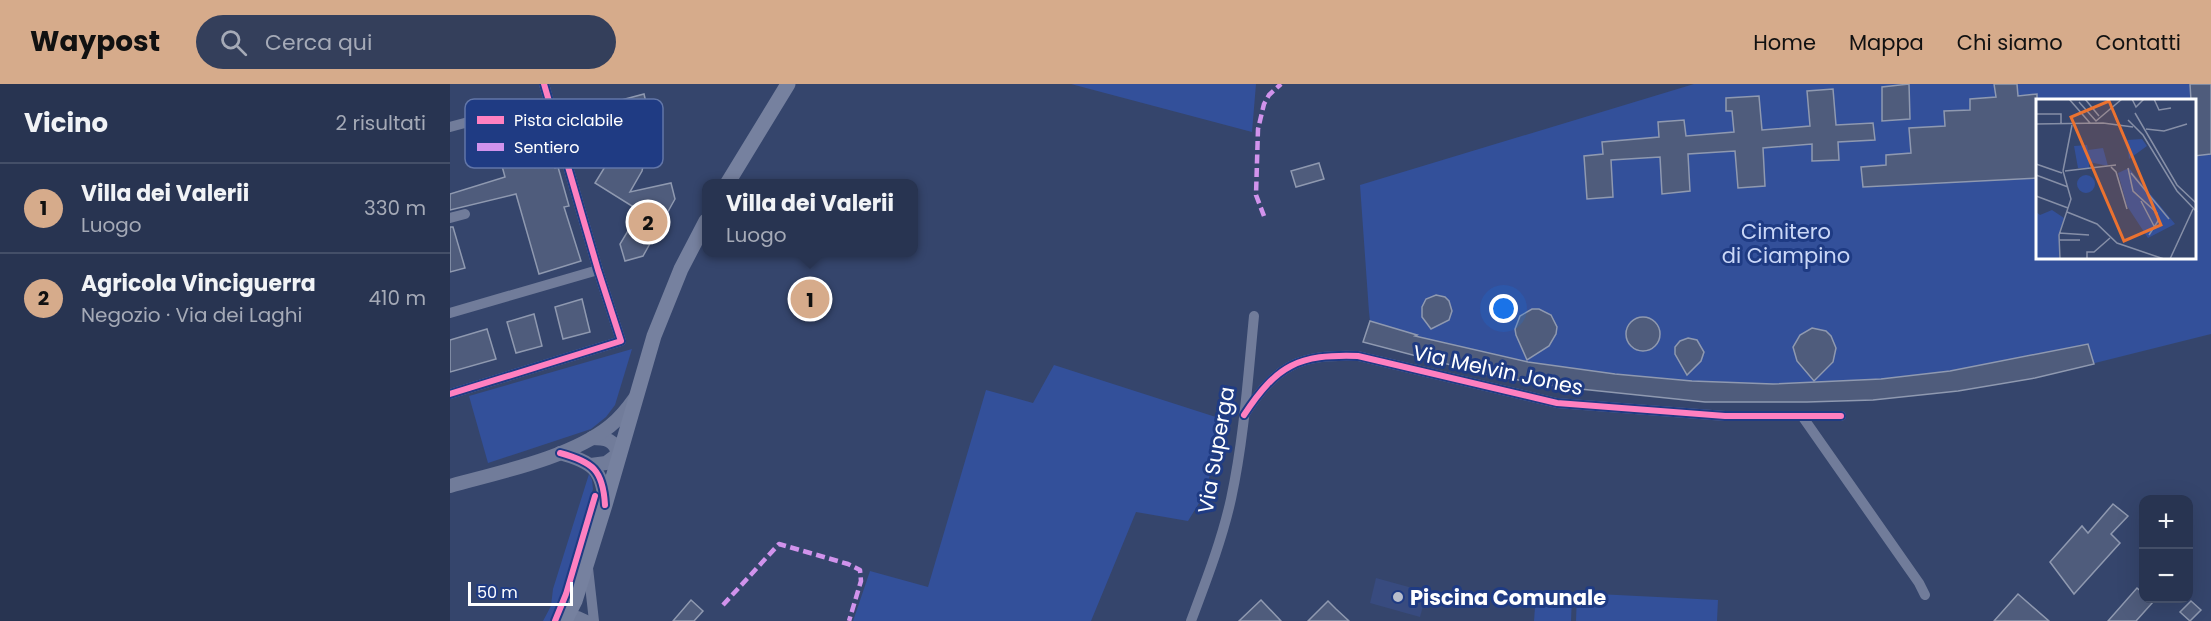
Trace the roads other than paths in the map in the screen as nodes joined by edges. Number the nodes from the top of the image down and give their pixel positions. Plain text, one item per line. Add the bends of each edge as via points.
1 (544, 84) edge
2 (786, 86) edge
3 (548, 99) edge
4 (465, 123) edge
5 (450, 127) edge
6 (568, 168) edge
7 (729, 179) edge
8 (465, 214) dead end
9 (450, 218) edge
10 (702, 228) edge
11 (598, 270) junction
12 (450, 313) edge
13 (1254, 316) dead end
14 (450, 394) edge
15 (635, 398) junction
16 (1244, 415) junction
17 (1802, 416) junction
18 (1841, 416) dead end
19 (592, 438) junction
20 (560, 453) junction
21 (618, 454) junction
22 (591, 465) junction
23 (450, 486) edge
24 (605, 505) junction
25 (588, 559) junction
26 (1925, 595) dead end
27 (567, 620) edge
28 (589, 621) edge
29 (594, 621) edge
30 (1191, 621) edge

1 - 3 street
2 - 7 main road
4 - 5 street
6 - 11 street
8 - 9 street
10 - 15 main road via 666,302
11 - 12 street
11 - 14 street via 621,341
13 - 16 street, Via Superga
15 - 19 street via 613,424
15 - 21 main road
16 - 17 street, Via Melvin Jones via 1268,383 1301,360 1358,356 1557,403 1725,416
16 - 30 street, Via Superga via 1231,501
17 - 18 street, Via Melvin Jones
17 - 26 street
19 - 20 street
19 - 21 street via 610,440
20 - 22 street
20 - 23 street
21 - 22 street via 606,463
21 - 24 main road
22 - 24 street via 602,480
24 - 25 main road
25 - 27 main road
25 - 29 street
27 - 28 street via 578,616

